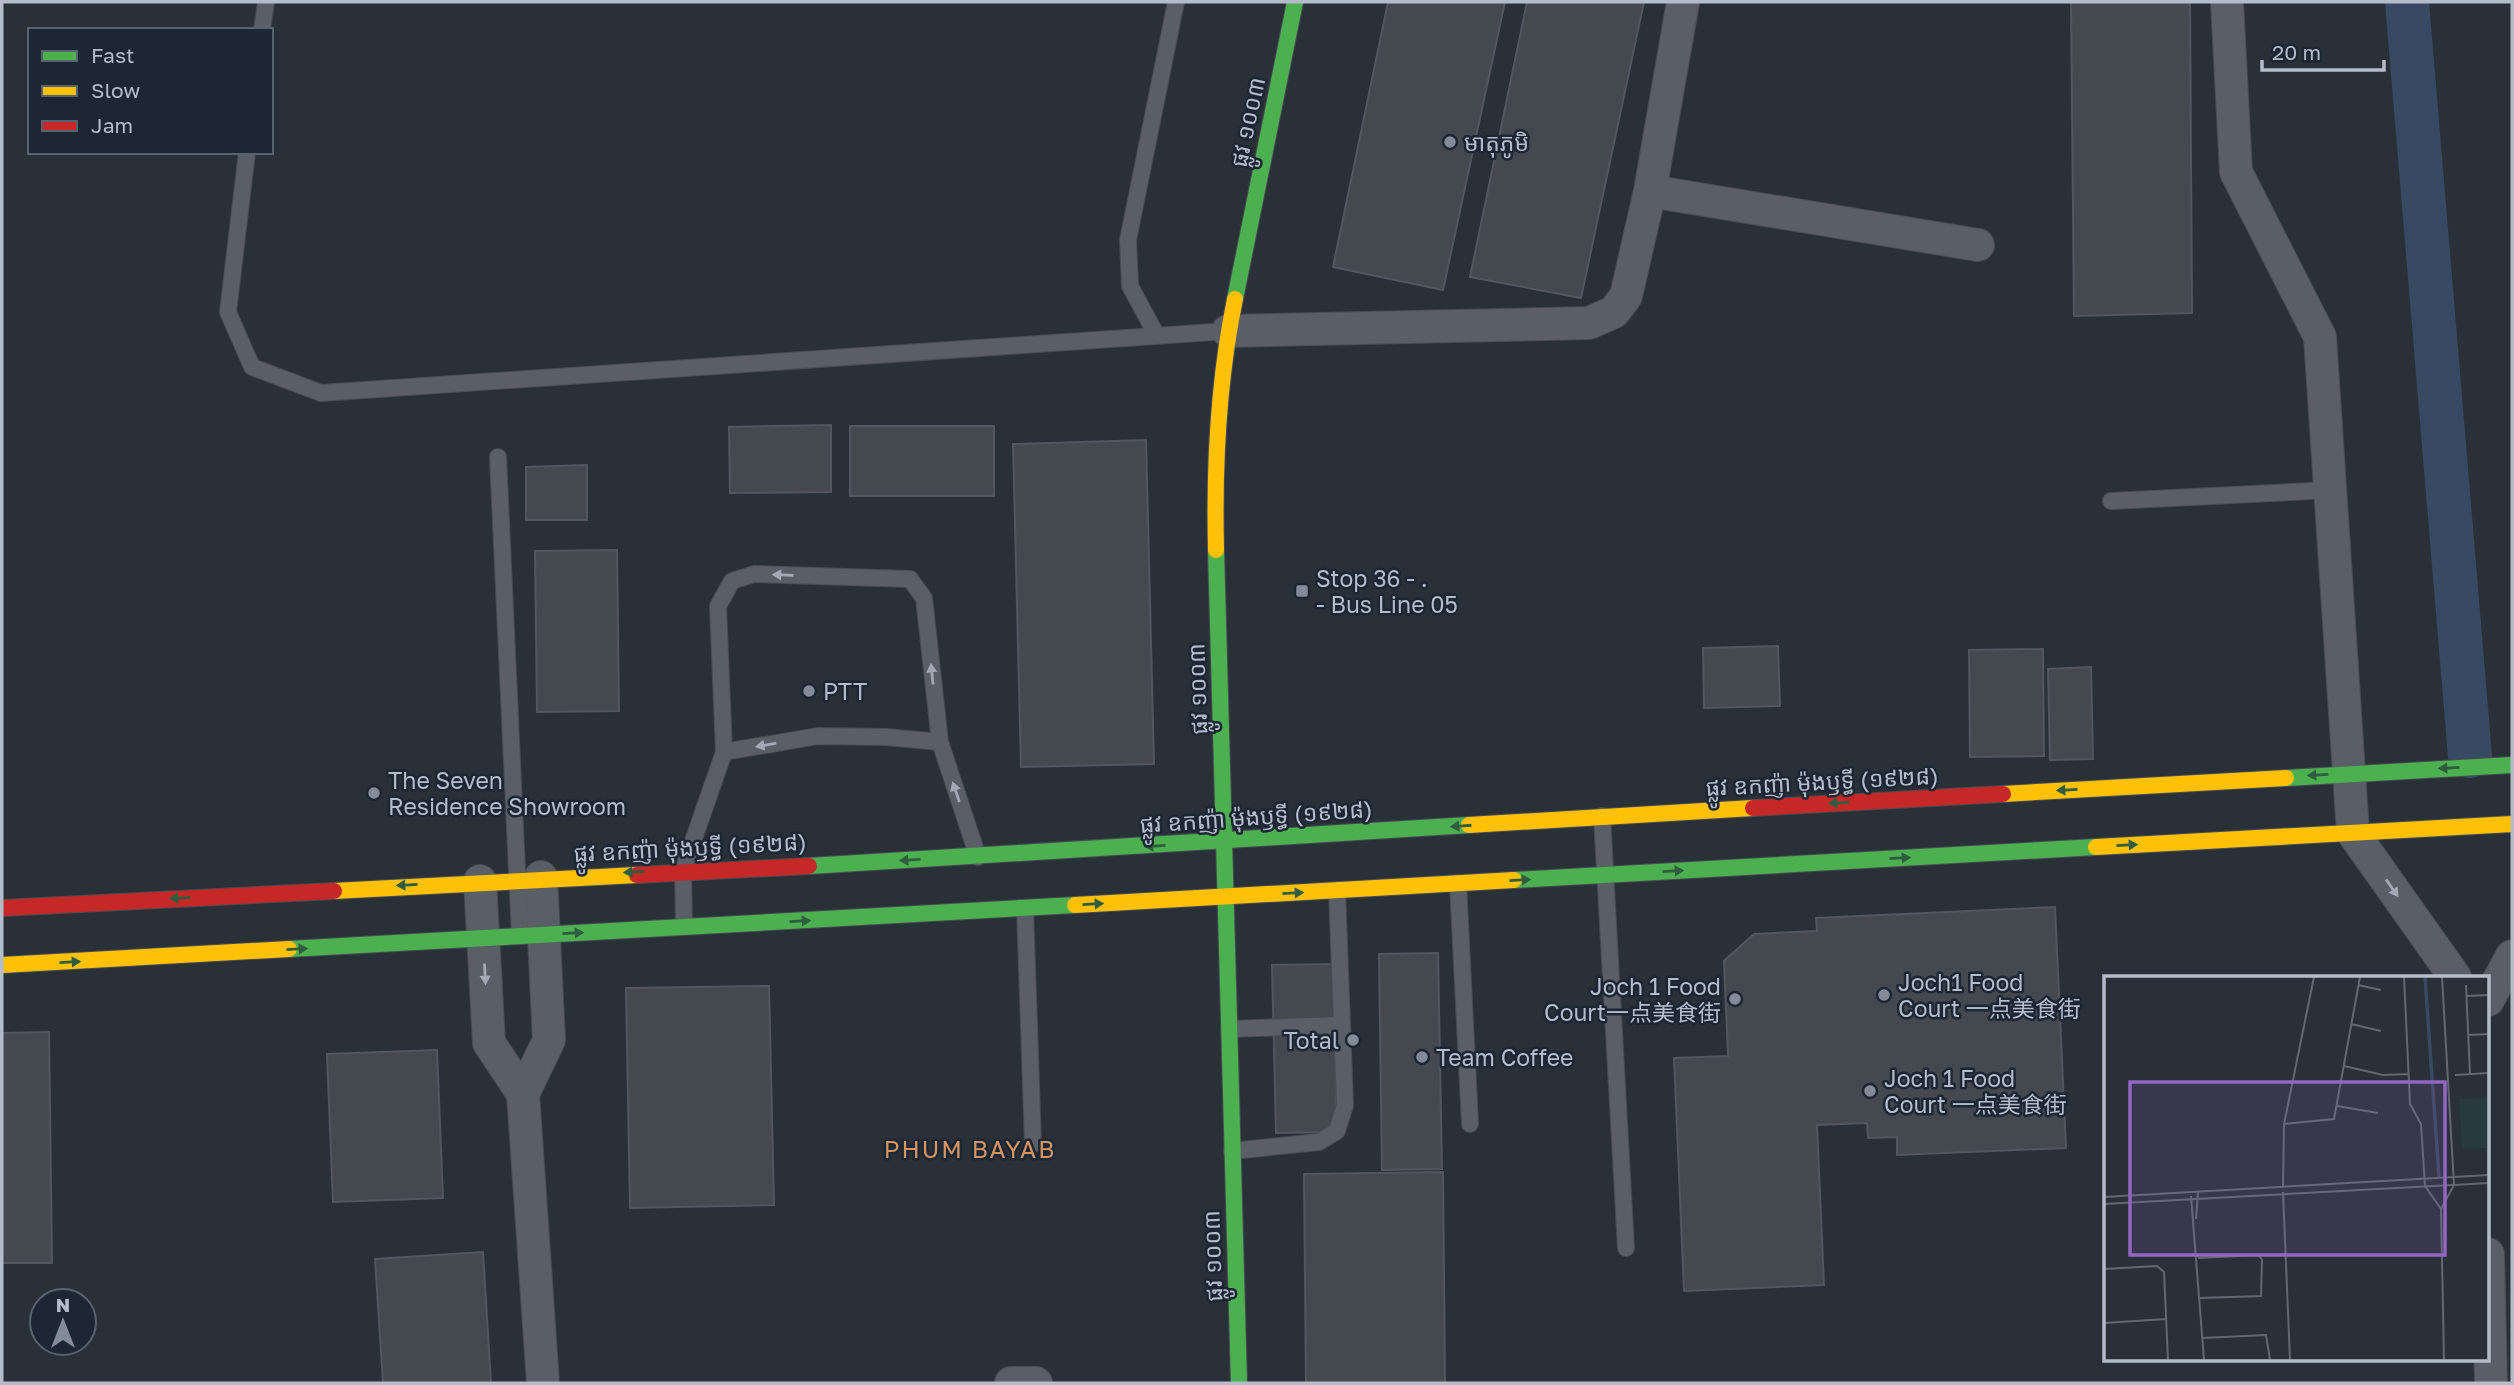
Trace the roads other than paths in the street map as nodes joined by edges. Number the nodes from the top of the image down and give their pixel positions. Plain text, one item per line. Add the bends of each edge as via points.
1 (266, 2) edge
2 (1176, 2) edge
3 (1295, 2) edge
4 (1683, 2) edge
5 (2227, 2) edge
6 (262, 28) edge
7 (247, 154) edge
8 (1650, 191) junction
9 (1978, 245) dead end
10 (1228, 331) junction
11 (1157, 336) junction
12 (498, 457) dead end
13 (2332, 490) junction
14 (2111, 501) dead end
15 (940, 742) junction
16 (724, 752) junction
17 (2512, 765) edge
18 (2349, 774) junction
19 (1602, 816) junction
20 (2512, 824) edge
21 (2353, 833) junction
22 (1223, 842) junction
23 (978, 856) junction
24 (683, 870) junction
25 (1605, 875) junction
26 (529, 878) junction
27 (480, 881) junction
28 (1458, 883) junction
29 (1337, 890) junction
30 (1225, 897) junction
31 (2, 908) edge
32 (1025, 908) junction
33 (684, 927) junction
34 (532, 935) junction
35 (484, 938) junction
36 (2512, 956) edge
37 (2, 965) edge
38 (2454, 976) edge
39 (2490, 996) edge
40 (1341, 1025) junction
41 (1229, 1029) junction
42 (523, 1094) junction
43 (1470, 1124) dead end
44 (1034, 1144) dead end
45 (1231, 1151) junction
46 (1626, 1248) dead end
47 (2490, 1340) edge
48 (543, 1383) edge
49 (1011, 1383) edge
50 (1035, 1383) edge
51 (1239, 1383) edge
52 (2491, 1383) edge

1 - 6 lane
2 - 11 lane via 1128,240 1130,286
3 - 10 main road, ផ្លូវ ១០០៣
4 - 8 street
5 - 13 street via 2236,172 2320,337
7 - 11 lane via 228,312 252,368 321,393
8 - 9 street
8 - 10 street via 1626,296 1614,312 1589,323
10 - 11 lane
10 - 22 main road, ផ្លូវ ១០០៣ via 1214,483
12 - 26 lane
13 - 14 lane
13 - 18 street
15 -> 16 lane via 818,736
15 -> 16 lane via 924,598 910,579 754,574 732,581 718,606
23 -> 15 lane
16 - 24 lane
17 -> 18 main road, ផ្លូវ ឧកញ៉ា ម៉ុងឫទ្ធី (១៩២៨)
18 -> 19 main road, ផ្លូវ ឧកញ៉ា ម៉ុងឫទ្ធី (១៩២៨)
18 - 21 street
19 -> 22 main road, ផ្លូវ ឧកញ៉ា ម៉ុងឫទ្ធី (១៩២៨)
19 - 25 lane
20 - 21 main road
25 -> 21 main road
21 -> 38 street
22 -> 23 main road, ផ្លូវ ឧកញ៉ា ម៉ុងឫទ្ធី (១៩២៨)
22 - 30 main road, ផ្លូវ ១០០៣
23 -> 24 main road, ផ្លូវ ឧកញ៉ា ម៉ុងឫទ្ធី (១៩២៨)
24 -> 26 main road, ផ្លូវ ឧកញ៉ា ម៉ុងឫទ្ធី (១៩២៨)
24 - 33 lane
28 -> 25 main road
25 - 46 lane
26 - 27 main road, ផ្លូវ ឧកញ៉ា ម៉ុងឫទ្ធី (១៩២៨)
26 - 34 street
27 -> 31 main road, ផ្លូវ ឧកញ៉ា ម៉ុងឫទ្ធី (១៩២៨)
27 - 35 street
28 - 29 main road
28 - 43 lane
30 -> 29 main road
29 - 40 lane
32 -> 30 main road
30 - 41 main road, ផ្លូវ ១០០៣
33 -> 32 main road
32 - 44 lane
34 -> 33 main road
34 - 35 main road
34 - 42 street via 549,1040
37 -> 35 main road
35 -> 42 street via 489,1043
36 - 39 street
40 - 41 lane
40 - 45 lane via 1345,1105 1337,1131 1319,1142
41 - 45 main road, ផ្លូវ ១០០៣
42 - 48 street
45 - 51 main road, ផ្លូវ ១០០៣
47 - 52 street
49 - 50 street

